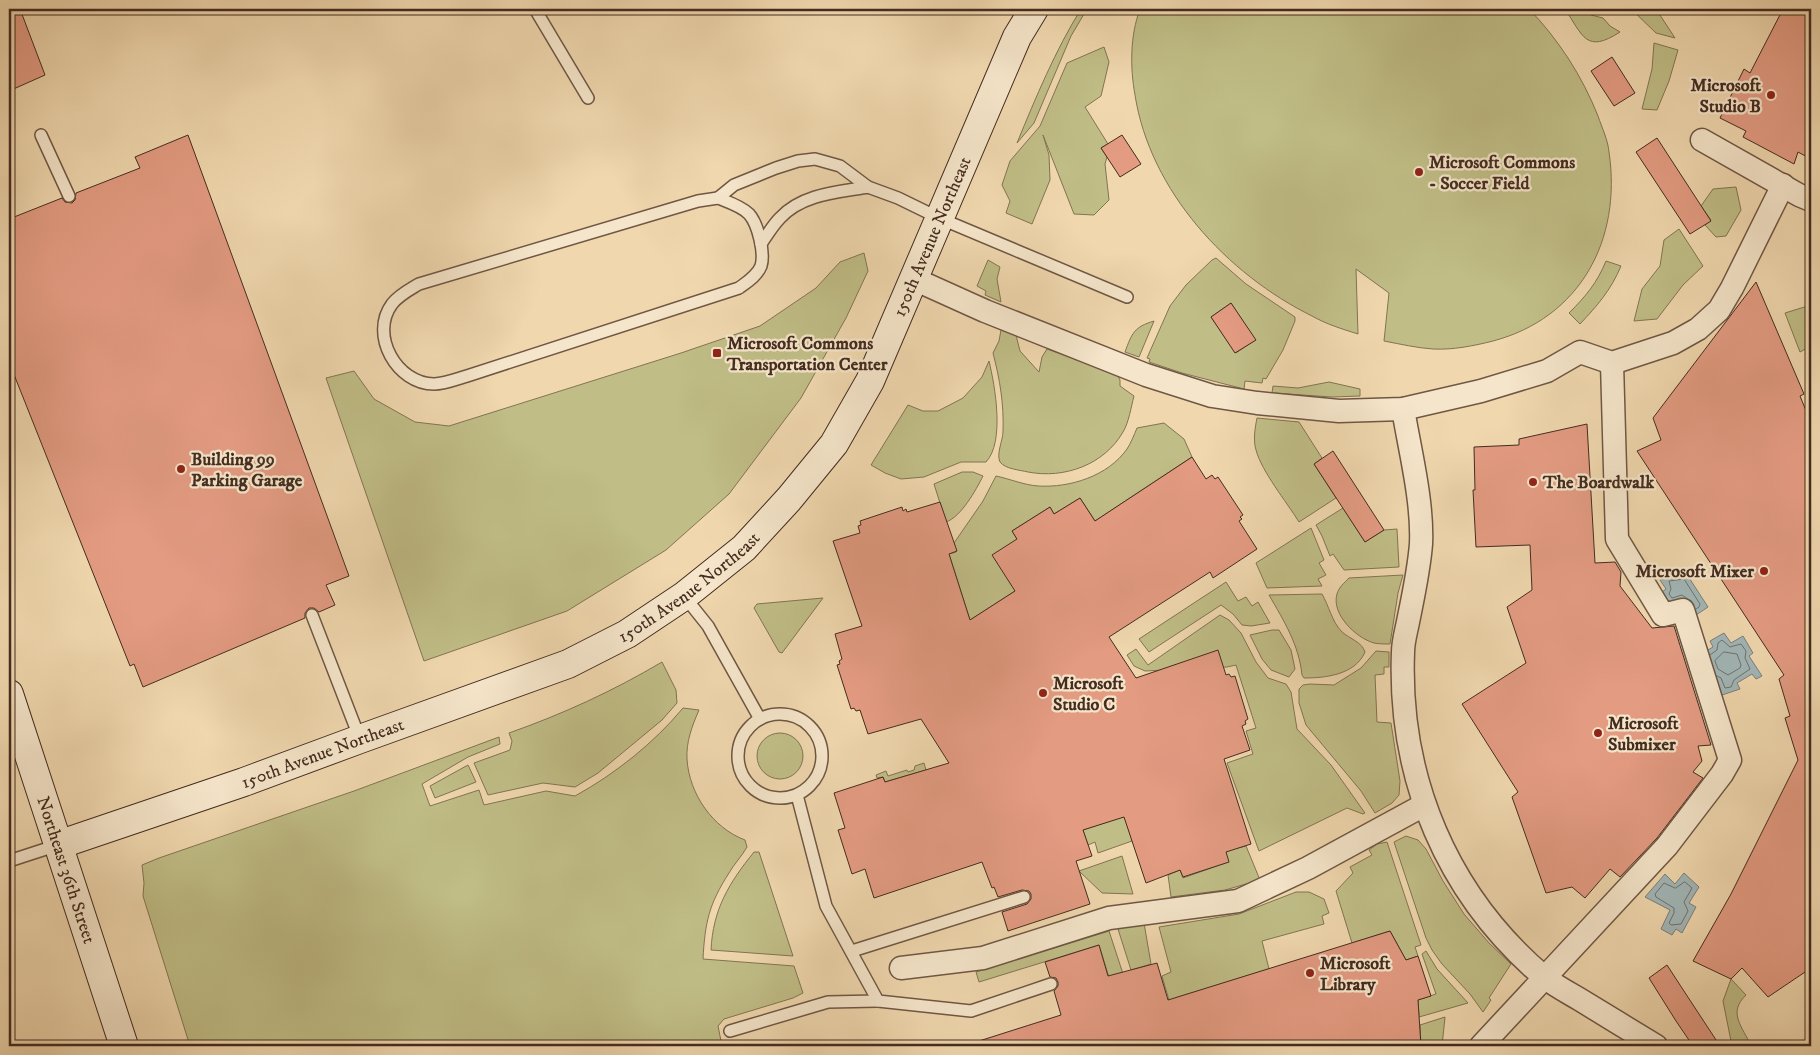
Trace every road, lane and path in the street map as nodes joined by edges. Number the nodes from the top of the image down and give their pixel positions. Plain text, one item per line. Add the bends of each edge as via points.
1 (535, 9) edge
2 (1034, 9) edge
3 (588, 98) dead end
4 (41, 135) dead end
5 (1702, 140) dead end
6 (1782, 185) junction
7 (868, 186) junction
8 (69, 196) dead end
9 (718, 198) junction
10 (1811, 200) edge
11 (939, 218) junction
12 (761, 244) junction
13 (914, 279) junction
14 (1127, 297) dead end
15 (1612, 363) junction
16 (1403, 409) junction
17 (684, 596) junction
18 (312, 615) dead end
19 (9, 694) edge
20 (760, 719) junction
21 (360, 739) junction
22 (797, 795) junction
23 (1424, 805) junction
24 (58, 845) junction
25 (9, 861) edge
26 (1024, 897) dead end
27 (852, 951) junction
28 (901, 968) dead end
29 (1545, 978) junction
30 (1052, 984) dead end
31 (878, 1001) junction
32 (730, 1031) dead end
33 (124, 1046) edge
34 (1481, 1046) edge
35 (1656, 1046) edge

1 - 3 lane
2 - 11 street, 150th Avenue Northeast via 1017,37
4 - 8 lane
5 - 6 street
6 - 10 street
6 - 15 street via 1719,310 1698,329 1673,343
7 - 9 lane via 840,166 815,159 776,168 734,185
7 - 11 lane
7 - 12 lane via 825,194 800,204 780,217
9 - 12 lane via 750,214
9 - 12 lane via 698,201 420,284 391,305 385,321 386,346 402,371 420,382 434,384 467,376 739,288 752,279 761,265
11 - 13 street, 150th Avenue Northeast
11 - 14 lane
13 - 16 street via 1146,375 1212,396 1339,411
13 - 17 street, 150th Avenue Northeast via 870,381 834,444 789,500 744,548
15 - 16 street via 1580,352 1547,371
15 - 29 street via 1617,539 1664,615 1683,610 1730,760 1667,846
16 - 23 street via 1419,507 1421,542 1403,650 1402,696
17 - 20 lane via 708,626
17 - 21 street, 150th Avenue Northeast via 627,634 568,664
18 - 21 lane
19 - 24 street, Northeast 36th Street
20 - 22 lane via 741,740 738,754 746,781 769,797 783,799
20 - 22 lane via 786,714 800,718 818,738 822,751 820,771 808,788
21 - 24 street, 150th Avenue Northeast
22 - 27 lane via 826,906
23 - 28 street via 1308,868 1238,901 1109,918 982,958
23 - 29 street via 1448,859 1465,886 1506,942
24 - 25 lane
24 - 33 street, Northeast 36th Street
26 - 27 lane
27 - 31 lane
29 - 34 street
29 - 35 street
30 - 31 lane via 971,1011
31 - 32 lane via 828,1002

